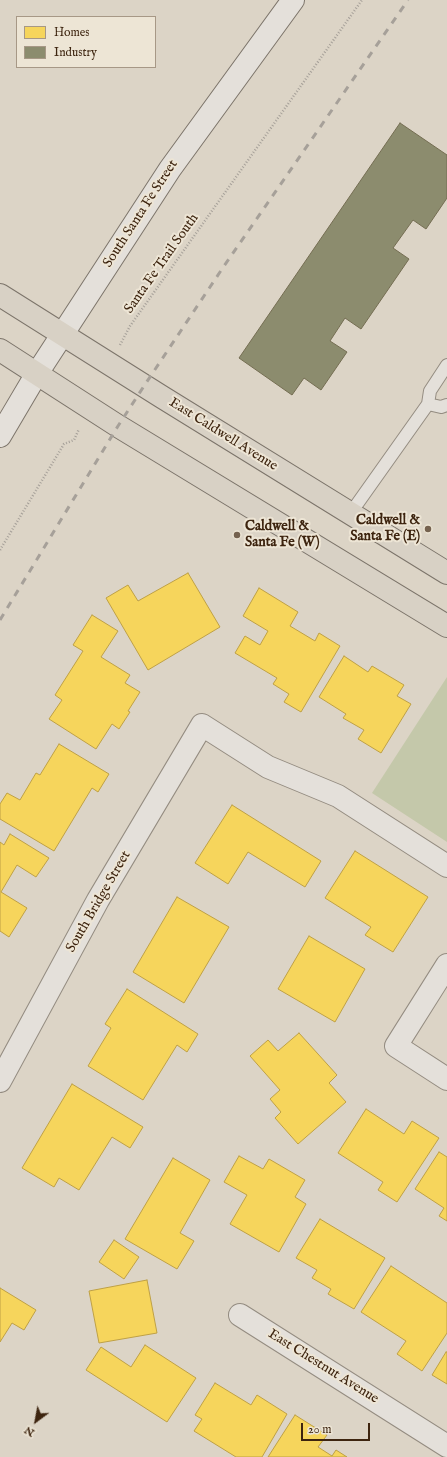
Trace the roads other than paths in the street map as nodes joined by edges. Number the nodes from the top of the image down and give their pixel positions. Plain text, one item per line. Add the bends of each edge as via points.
1 (293, 0) edge
2 (0, 294) edge
3 (62, 334) junction
4 (0, 350) edge
5 (447, 365) edge
6 (36, 375) junction
7 (428, 404) junction
8 (447, 405) edge
9 (0, 436) edge
10 (350, 514) junction
11 (447, 573) edge
12 (445, 625) edge
13 (447, 866) edge
14 (447, 965) edge
15 (447, 1079) edge
16 (0, 1080) edge
17 (240, 1314) dead end
18 (447, 1446) edge

1 - 3 street, South Santa Fe Street via 170,169
2 - 3 main road, East Caldwell Avenue
3 - 6 street, South Santa Fe Street
3 - 10 main road, East Caldwell Avenue
4 - 6 main road
5 - 7 lane via 430,391
6 - 9 street, South Santa Fe Street
6 - 12 main road
7 - 8 lane via 441,407
7 - 10 lane
10 - 11 main road, East Caldwell Avenue
13 - 16 street, South Bridge Street via 338,796 268,767 202,725 98,900
14 - 15 street via 396,1046
17 - 18 street, East Chestnut Avenue

